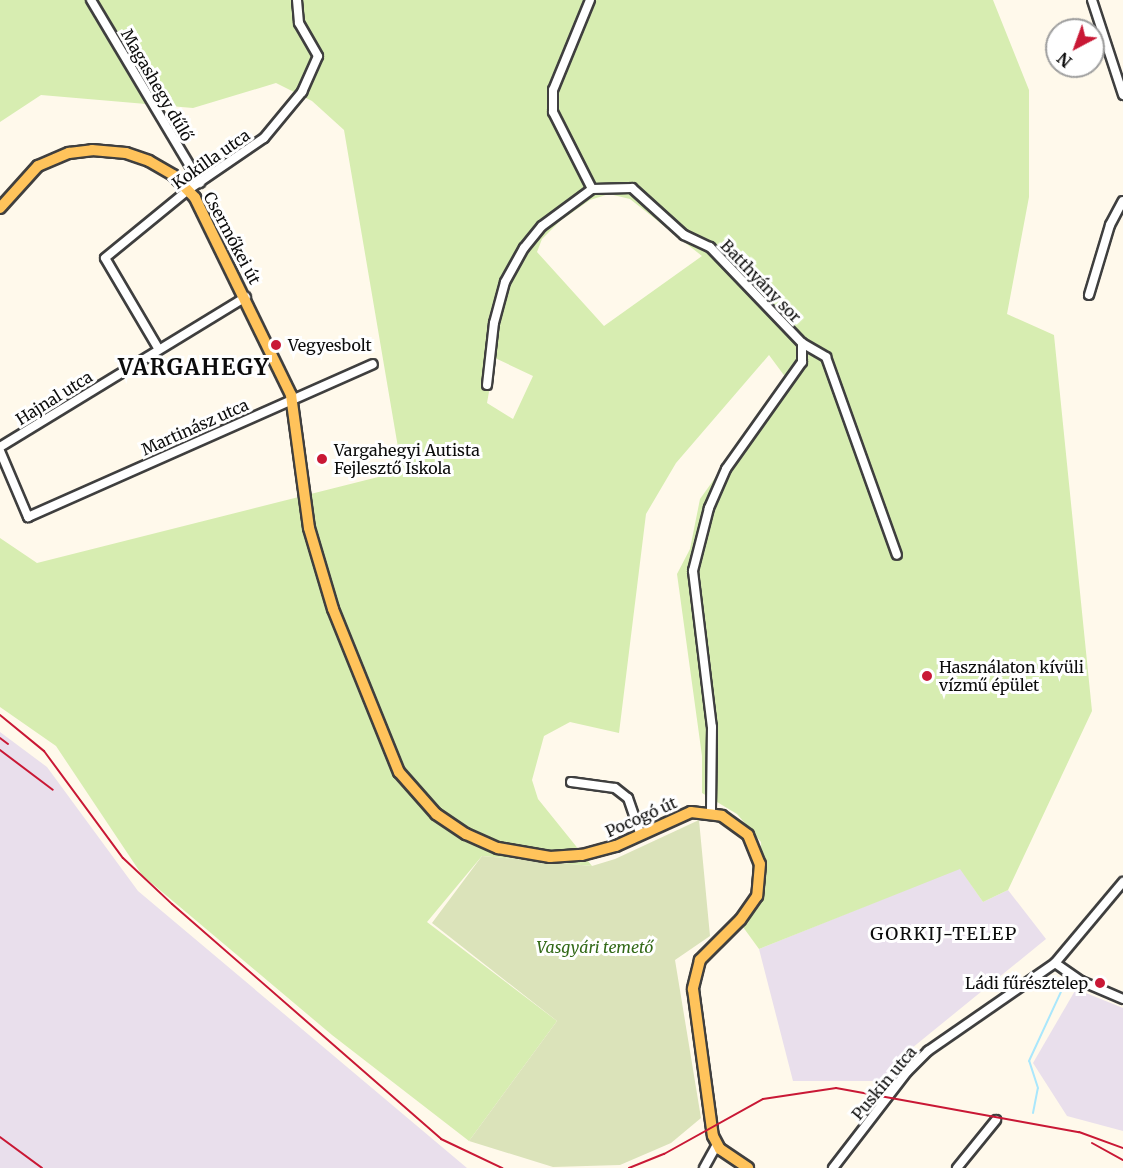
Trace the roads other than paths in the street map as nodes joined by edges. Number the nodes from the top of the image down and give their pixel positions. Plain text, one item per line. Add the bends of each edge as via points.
1 (91, 0) edge
2 (297, 0) edge
3 (590, 0) edge
4 (1092, 0) edge
5 (1123, 95) edge
6 (200, 183) junction
7 (592, 189) junction
8 (188, 190) junction
9 (1123, 201) edge
10 (0, 208) edge
11 (1089, 295) dead end
12 (246, 297) junction
13 (802, 343) junction
14 (158, 348) junction
15 (373, 364) dead end
16 (487, 385) dead end
17 (292, 401) junction
18 (0, 449) edge
19 (303, 475) joint
20 (28, 517) joint
21 (897, 555) dead end
22 (571, 782) dead end
23 (711, 812) junction
24 (641, 835) junction
25 (1123, 882) edge
26 (1055, 963) junction
27 (1123, 999) edge
28 (996, 1120) dead end
29 (717, 1145) junction
30 (704, 1168) edge
31 (748, 1168) edge
32 (833, 1168) edge
33 (957, 1168) edge

1 - 6 street, Magashegy dűlő
2 - 6 street, Kokilla utca via 299,23 318,56 302,92 264,138
3 - 7 street via 553,90 553,112
4 - 5 street
6 - 8 street, Kokilla utca
7 - 13 street, Batthyány sor via 632,188 684,235 710,247
7 - 16 street via 542,226 510,273 494,323
8 - 10 main road, Csermőkei út via 167,171 138,156 93,150 69,153 38,166
8 - 12 main road, Csermőkei út via 205,214
8 - 14 street, Kokilla utca via 105,258
9 - 11 street via 1110,225
12 - 14 street, Hajnal utca
12 - 17 main road, Csermőkei út
13 - 21 street, Batthyány sor via 826,357
13 - 23 street, Batthyány sor via 802,362 726,469 710,508 693,571 712,727
14 - 18 street, Hajnal utca
15 - 17 street, Martinász utca
17 - 19 main road, Csermőkei út
17 - 20 street, Martinász utca
18 - 20 street, Hajnal utca
19 - 24 main road, Pocogó út via 309,528 325,587 387,746 417,795 466,834 530,855 582,855
22 - 24 street via 615,788 628,798
23 - 24 main road, Pocogó út via 684,814
23 - 29 main road via 730,819 748,836 756,850 761,879 753,905 705,953 693,980 702,1072
25 - 26 street, Puskin utca
26 - 27 street via 1081,981
26 - 32 street, Puskin utca via 928,1051 907,1072
28 - 33 street
29 - 30 street
29 - 31 main road

